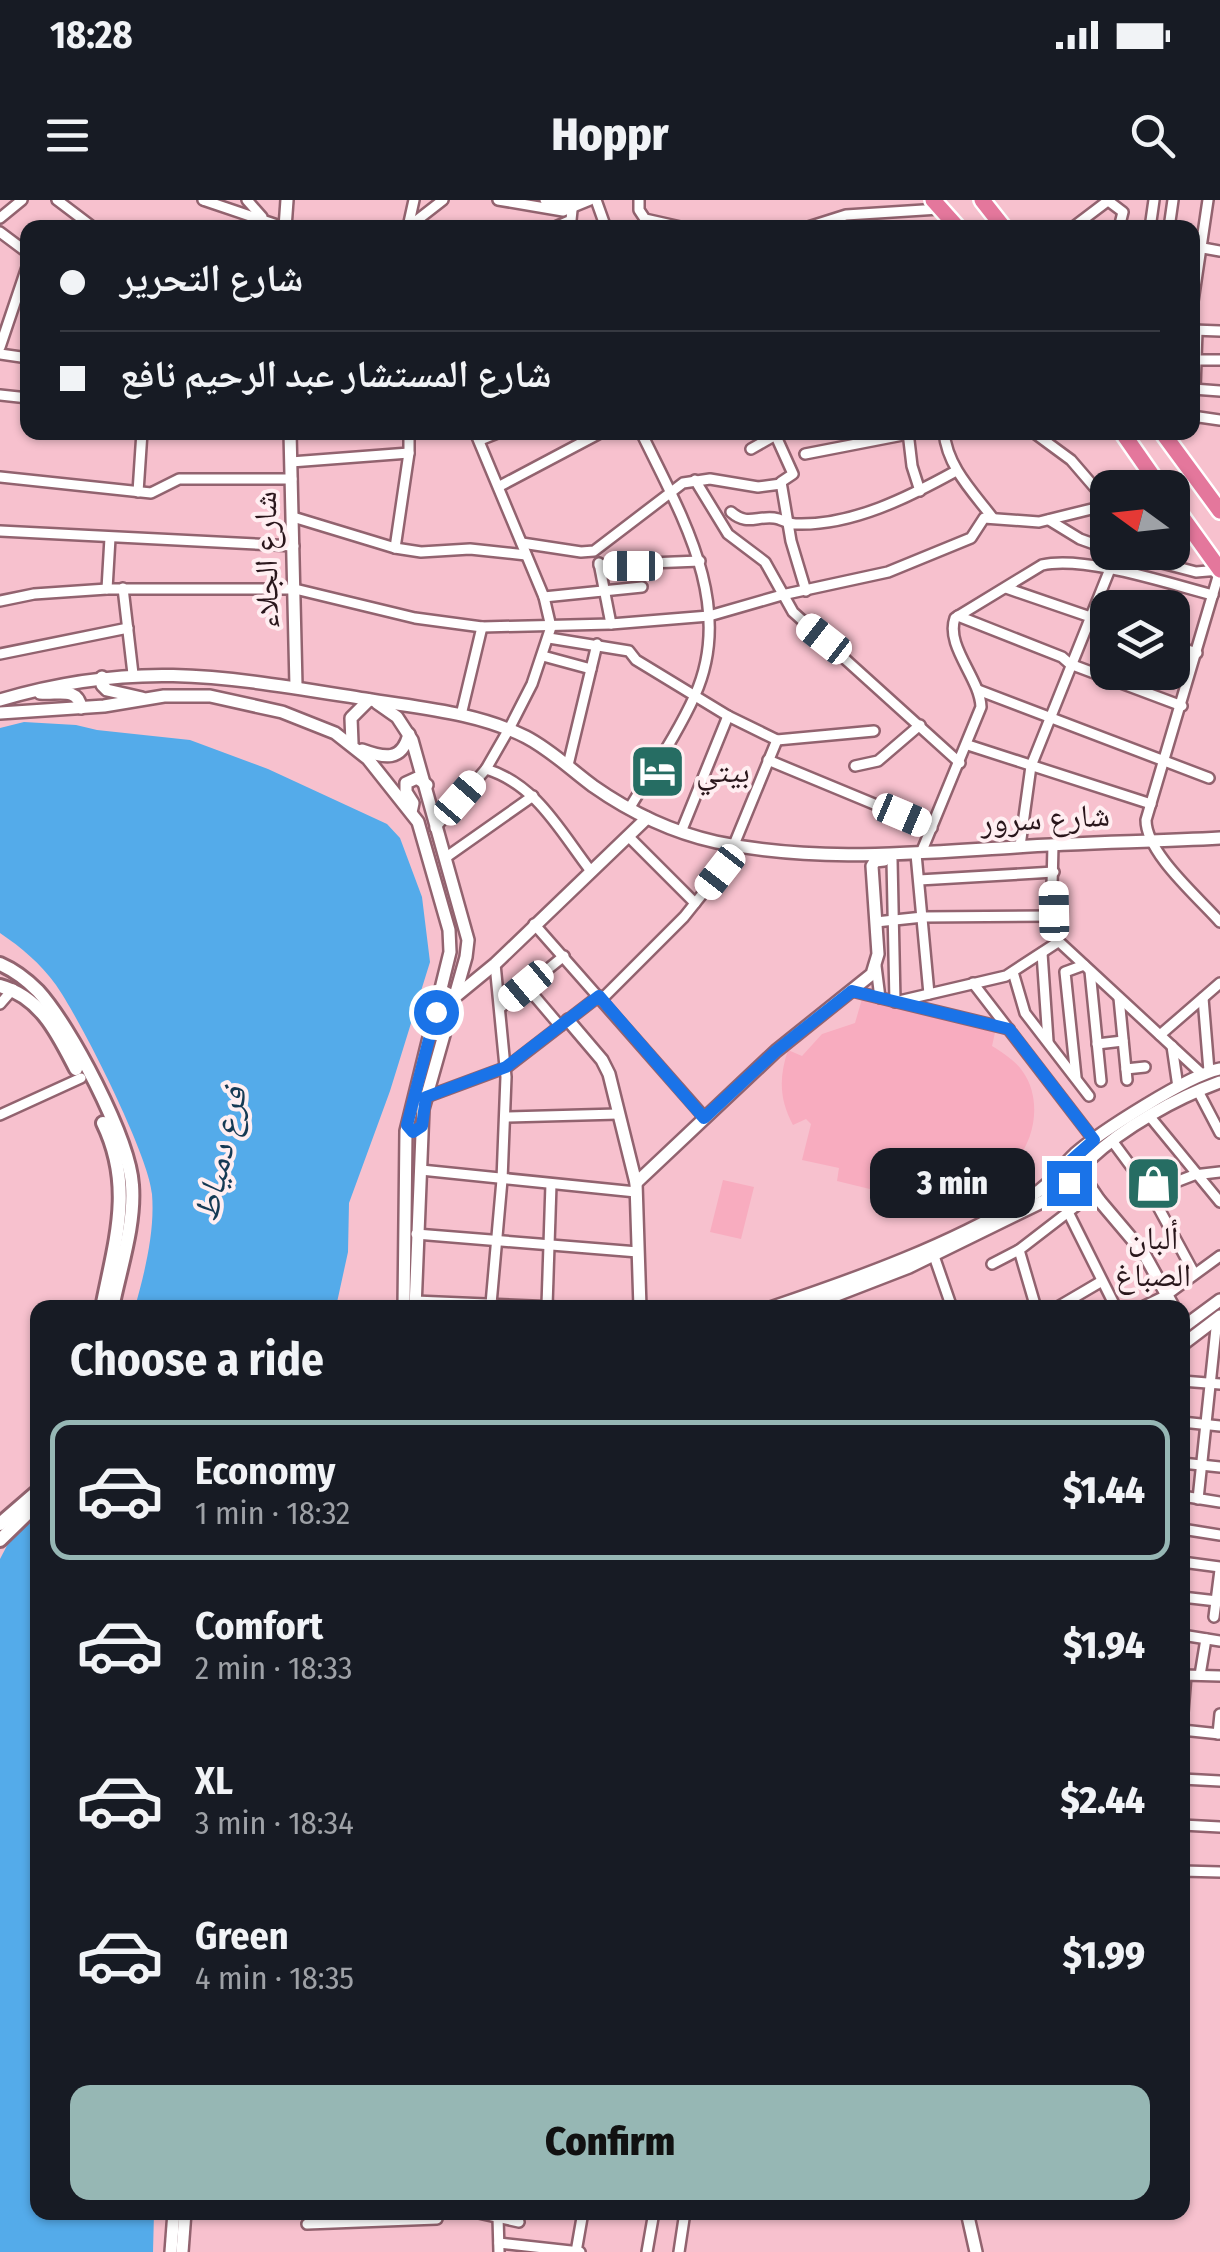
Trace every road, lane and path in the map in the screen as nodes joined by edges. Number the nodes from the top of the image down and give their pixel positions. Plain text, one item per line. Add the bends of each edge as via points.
1 (22, 200) edge
2 (57, 200) edge
3 (202, 200) edge
4 (247, 200) edge
5 (442, 200) edge
6 (498, 200) edge
7 (545, 200) edge
8 (593, 200) edge
9 (639, 200) edge
10 (1108, 200) edge
11 (1208, 200) edge
12 (573, 203) edge
13 (938, 204) edge
14 (1088, 216) junction
15 (0, 218) edge
16 (264, 219) joint
17 (83, 220) edge
18 (417, 220) edge
19 (649, 220) edge
20 (828, 220) edge
21 (1083, 220) edge
22 (1097, 220) edge
23 (1120, 220) edge
24 (1200, 234) edge
25 (20, 286) edge
26 (0, 301) edge
27 (13, 306) junction
28 (0, 351) edge
29 (141, 440) edge
30 (292, 440) edge
31 (410, 440) edge
32 (480, 440) edge
33 (587, 440) edge
34 (646, 440) edge
35 (766, 440) edge
36 (780, 440) edge
37 (874, 440) edge
38 (909, 440) edge
39 (946, 440) edge
40 (1043, 440) edge
41 (1128, 440) edge
42 (1147, 440) edge
43 (1168, 440) edge
44 (752, 449) dead end
45 (410, 453) junction
46 (806, 454) dead end
47 (1139, 456) junction
48 (291, 462) junction
49 (1147, 470) edge
50 (956, 471) junction
51 (0, 476) edge
52 (292, 480) junction
53 (695, 480) junction
54 (1090, 483) edge
55 (782, 484) junction
56 (500, 486) junction
57 (670, 490) junction
58 (920, 491) junction
59 (138, 492) junction
60 (1218, 501) edge
61 (1090, 509) edge
62 (731, 512) dead end
63 (293, 518) junction
64 (992, 518) junction
65 (1049, 520) junction
66 (788, 523) junction
67 (1190, 528) edge
68 (0, 531) edge
69 (110, 538) junction
70 (1090, 543) edge
71 (522, 544) junction
72 (294, 546) junction
73 (395, 548) junction
74 (594, 551) junction
75 (526, 555) junction
76 (700, 561) junction
77 (599, 566) junction
78 (1090, 567) edge
79 (1114, 570) edge
80 (1183, 570) edge
81 (1220, 570) edge
82 (642, 587) dead end
83 (124, 588) junction
84 (1006, 588) junction
85 (107, 589) junction
86 (295, 589) junction
87 (605, 591) junction
88 (806, 591) junction
89 (782, 595) junction
90 (1213, 595) junction
91 (544, 597) junction
92 (0, 601) edge
93 (709, 616) junction
94 (958, 616) junction
95 (1090, 617) edge
96 (1090, 622) edge
97 (611, 624) junction
98 (551, 626) junction
99 (128, 628) junction
100 (482, 628) junction
101 (549, 638) junction
102 (597, 644) junction
103 (1190, 651) edge
104 (0, 654) edge
105 (1198, 654) junction
106 (543, 656) junction
107 (1070, 664) junction
108 (591, 669) junction
109 (134, 674) junction
110 (102, 677) junction
111 (296, 686) junction
112 (978, 690) junction
113 (33, 691) junction
114 (695, 696) junction
115 (143, 698) junction
116 (0, 700) edge
117 (368, 700) junction
118 (1182, 706) junction
119 (81, 708) junction
120 (0, 713) edge
121 (461, 716) junction
122 (728, 716) junction
123 (1048, 716) junction
124 (920, 724) junction
125 (509, 730) junction
126 (874, 730) dead end
127 (410, 734) junction
128 (777, 740) junction
129 (968, 745) junction
130 (355, 746) junction
131 (768, 760) junction
132 (1164, 761) junction
133 (960, 762) junction
134 (568, 765) junction
135 (855, 766) dead end
136 (1030, 766) junction
137 (486, 768) junction
138 (1209, 778) dead end
139 (427, 786) junction
140 (533, 796) junction
141 (1151, 804) junction
142 (630, 810) junction
143 (411, 812) junction
144 (648, 818) junction
145 (435, 828) junction
146 (932, 828) junction
147 (681, 832) junction
148 (628, 836) junction
149 (1220, 838) edge
150 (1149, 840) junction
151 (734, 844) junction
152 (1053, 845) junction
153 (1020, 846) junction
154 (914, 854) junction
155 (445, 858) junction
156 (886, 859) junction
157 (590, 870) junction
158 (1054, 872) junction
159 (919, 880) junction
160 (695, 903) junction
161 (923, 916) junction
162 (1054, 916) junction
163 (894, 919) junction
164 (876, 922) junction
165 (1220, 922) edge
166 (534, 924) junction
167 (1058, 942) junction
168 (1042, 953) junction
169 (564, 956) junction
170 (0, 964) edge
171 (495, 964) junction
172 (876, 966) junction
173 (1087, 968) junction
174 (1013, 972) junction
175 (20, 975) junction
176 (974, 983) junction
177 (1220, 983) edge
178 (526, 986) junction
179 (6, 988) edge
180 (852, 991) junction
181 (929, 994) junction
182 (456, 996) junction
183 (601, 998) junction
184 (880, 998) junction
185 (1119, 998) junction
186 (1203, 998) junction
187 (1068, 999) junction
188 (895, 1002) junction
189 (1046, 1002) junction
190 (0, 1004) edge
191 (500, 1008) junction
192 (1095, 1016) junction
193 (1029, 1018) junction
194 (1070, 1020) junction
195 (564, 1023) junction
196 (1010, 1030) junction
197 (1160, 1035) junction
198 (1072, 1040) junction
199 (1097, 1040) junction
200 (1124, 1041) junction
201 (1048, 1044) junction
202 (1172, 1046) junction
203 (506, 1067) junction
204 (1145, 1067) dead end
205 (1068, 1068) junction
206 (81, 1078) junction
207 (1076, 1080) junction
208 (1101, 1081) dead end
209 (1202, 1081) edge
210 (1050, 1082) junction
211 (1088, 1096) dead end
212 (426, 1097) junction
213 (0, 1114) edge
214 (618, 1114) junction
215 (506, 1117) junction
216 (704, 1118) junction
217 (1150, 1118) junction
218 (407, 1125) junction
219 (422, 1126) junction
220 (1220, 1133) edge
221 (1094, 1140) junction
222 (1113, 1142) junction
223 (404, 1156) junction
224 (420, 1156) junction
225 (1069, 1159) junction
226 (421, 1170) junction
227 (1080, 1170) junction
228 (1059, 1171) junction
229 (1220, 1172) edge
230 (1198, 1174) junction
231 (502, 1180) junction
232 (1069, 1183) junction
233 (551, 1184) junction
234 (636, 1187) junction
235 (1150, 1192) junction
236 (1094, 1198) junction
237 (1220, 1202) edge
238 (1068, 1214) junction
239 (416, 1234) junction
240 (496, 1239) junction
241 (549, 1244) junction
242 (1019, 1250) junction
243 (638, 1252) junction
244 (934, 1256) junction
245 (1220, 1256) edge
246 (992, 1264) dead end
247 (1194, 1274) junction
248 (1102, 1280) junction
249 (104, 1300) edge
250 (114, 1300) edge
251 (411, 1300) edge
252 (411, 1300) edge
253 (491, 1300) edge
254 (546, 1300) edge
255 (640, 1300) edge
256 (791, 1300) edge
257 (823, 1300) edge
258 (949, 1300) edge
259 (1034, 1300) edge
260 (1069, 1300) edge
261 (1112, 1300) edge
262 (1164, 1300) edge
263 (1167, 1300) edge
264 (1220, 1300) edge
265 (1219, 1318) edge
266 (1190, 1320) edge
267 (1190, 1339) edge
268 (1217, 1346) edge
269 (1190, 1381) edge
270 (1215, 1384) edge
271 (1190, 1423) edge
272 (1206, 1425) junction
273 (1220, 1426) edge
274 (1190, 1464) edge
275 (1202, 1465) junction
276 (1220, 1467) edge
277 (30, 1498) edge
278 (1190, 1498) edge
279 (1198, 1499) junction
280 (1220, 1502) edge
281 (30, 1511) edge
282 (0, 1524) edge
283 (1190, 1530) edge
284 (1220, 1535) edge
285 (0, 1540) edge
286 (1190, 1563) edge
287 (1220, 1569) edge
288 (1190, 1598) edge
289 (1218, 1601) edge
290 (1214, 1617) dead end
291 (1190, 1636) edge
292 (1206, 1639) junction
293 (1220, 1640) edge
294 (1190, 1675) edge
295 (1200, 1675) junction
296 (1220, 1676) edge
297 (1220, 1714) edge
298 (1190, 1729) edge
299 (1219, 1734) edge
300 (1190, 1778) edge
301 (1220, 1780) edge
302 (1190, 1826) edge
303 (1220, 1826) edge
304 (1190, 1871) edge
305 (1220, 1872) edge
306 (173, 2220) edge
307 (184, 2220) edge
308 (320, 2220) edge
309 (498, 2220) edge
310 (583, 2220) edge
311 (653, 2220) edge
312 (684, 2220) edge
313 (968, 2220) edge
314 (307, 2224) dead end
315 (499, 2247) edge
316 (171, 2252) edge
317 (182, 2252) edge
318 (578, 2252) edge
319 (649, 2252) edge
320 (678, 2252) edge
321 (976, 2252) edge

1 - 15 street
2 - 17 street
3 - 16 street
4 - 16 street
5 - 18 street
6 - 12 street via 541,210
7 - 12 street
8 - 12 street
9 - 19 street via 638,210
10 - 14 street
10 - 23 street via 1122,212
11 - 24 street
13 - 20 street
14 - 21 street
14 - 22 street
25 - 27 street
26 - 27 street
27 - 28 street
29 - 59 street
30 - 48 street, شارع الجلاء
31 - 45 street
32 - 56 street
33 - 56 street
34 - 57 street
35 - 44 street
36 - 55 street via 793,474
37 - 46 street
38 - 58 street
39 - 50 street
40 - 54 street
41 - 47 highway
42 - 47 highway
43 - 60 highway
45 - 48 street
45 - 73 street
47 - 49 highway
48 - 52 street, شارع الجلاء
50 - 58 street
50 - 64 street
51 - 59 street
52 - 59 street via 179,480 156,493
52 - 63 street, شارع الجلاء
53 - 55 street
53 - 57 street
53 - 89 street via 728,534 765,562
55 - 66 street
56 - 71 street
57 - 74 street
57 - 76 street
58 - 66 street via 826,522
61 - 65 street
62 - 66 street via 752,522
63 - 72 street, شارع الجلاء
63 - 73 street
64 - 65 street
64 - 88 street via 979,521 971,538 904,567
65 - 70 street
66 - 88 street
67 - 81 highway
68 - 69 street
69 - 72 street
69 - 85 street
71 - 74 street
71 - 75 street
72 - 86 street, شارع الجلاء
73 - 75 street
74 - 77 street
75 - 91 street
76 - 77 street
76 - 93 street
77 - 87 street
78 - 84 street via 1048,564
79 - 90 street
80 - 81 street
81 - 90 street
82 - 87 street
83 - 85 street
83 - 86 street
83 - 99 street
84 - 94 street
84 - 95 street
85 - 92 street
86 - 100 street
86 - 111 street, شارع الجلاء
87 - 91 street
87 - 97 street
88 - 89 street
89 - 93 street
89 - 124 street via 807,626
90 - 105 street
91 - 98 street
93 - 97 street
93 - 114 street
94 - 107 street
94 - 112 street via 952,627
96 - 107 street
97 - 98 street
98 - 100 street
98 - 101 street
99 - 104 street
99 - 109 street
100 - 121 street
101 - 102 street
101 - 106 street
102 - 108 street
102 - 114 street via 629,651
103 - 105 street
105 - 118 street
106 - 108 street
106 - 125 street
107 - 118 street
107 - 123 street
108 - 134 street
109 - 110 street, شارع سرور
109 - 111 street, شارع سرور
110 - 113 street, شارع سرور
110 - 115 street via 108,690
111 - 117 street, شارع سرور
112 - 123 street
112 - 129 street via 981,708
113 - 116 street, شارع سرور
113 - 119 street via 73,694
114 - 122 street
114 - 142 street
115 - 119 street
115 - 130 street via 234,699 300,717
117 - 121 street, شارع سرور
117 - 127 street via 396,716
117 - 130 street via 351,718
118 - 132 street
119 - 120 street
121 - 125 street, شارع سرور
122 - 128 street
122 - 147 street
123 - 132 street
123 - 136 street
124 - 133 street
124 - 135 street via 878,761
125 - 134 street, شارع سرور
125 - 137 street
126 - 128 street
127 - 130 street via 391,757
127 - 139 street
128 - 131 street
129 - 133 street
129 - 136 street
130 - 143 street
131 - 146 street
131 - 151 street
132 - 138 street
132 - 141 street
133 - 146 street
134 - 142 street, شارع سرور
136 - 141 street
136 - 153 street
137 - 140 street via 516,780
137 - 145 street
139 - 143 street via 418,778 406,783
139 - 145 street
140 - 155 street
140 - 157 street
141 - 150 street
142 - 144 street, شارع سرور
143 - 218 street via 450,952
144 - 147 street, شارع سرور
144 - 148 street
145 - 155 street
146 - 154 street
147 - 151 street, شارع سرور
148 - 157 street
148 - 160 street
149 - 150 street, شارع سرور
150 - 152 street, شارع سرور
150 - 165 street
151 - 156 street, شارع سرور
151 - 160 street
152 - 153 street, شارع سرور
152 - 158 street
153 - 154 street, شارع سرور
154 - 156 street, شارع سرور
154 - 159 street
155 - 182 street via 468,940
156 - 163 street
156 - 164 street via 872,866
157 - 166 street
158 - 159 street
158 - 162 street
159 - 161 street
160 - 183 street
161 - 162 street
161 - 163 street
161 - 181 street
162 - 167 street
163 - 164 street
163 - 188 street
164 - 172 street
166 - 169 street
166 - 171 street
167 - 168 street
167 - 173 street
168 - 174 street
168 - 189 street
169 - 178 street
169 - 183 street
170 - 175 main road
171 - 182 street
171 - 191 street
172 - 180 street
172 - 184 street
173 - 185 street
173 - 187 street via 1065,972
173 - 192 street
174 - 176 street
174 - 193 street
175 - 179 main road
175 - 250 main road via 66,1032 127,1156 132,1214
176 - 181 street
176 - 196 street
177 - 186 street
178 - 191 street
178 - 195 street
179 - 190 street
179 - 206 main road via 42,1012
180 - 184 street
180 - 216 street
181 - 188 street
182 - 212 street
183 - 195 street
183 - 216 street
184 - 188 street
185 - 197 street
185 - 200 street
186 - 197 street
186 - 209 street
187 - 189 street
187 - 194 street
188 - 196 street
189 - 201 street
191 - 203 street
192 - 194 street
192 - 199 street
193 - 196 street
193 - 201 street
194 - 198 street
195 - 203 street
195 - 214 street via 602,1060
196 - 210 street
197 - 202 street
198 - 199 street
198 - 207 street
199 - 200 street
199 - 208 street
200 - 204 street via 1127,1074
201 - 205 street
202 - 209 street
202 - 209 street
203 - 212 street
203 - 215 street
205 - 207 street
205 - 210 street
206 - 213 street
206 - 249 main road via 120,1178 121,1209
207 - 211 street
209 - 217 street
209 - 220 street
209 - 221 street
210 - 221 street
212 - 219 street
214 - 215 street
214 - 234 street
215 - 231 street
216 - 234 street
217 - 222 street
217 - 230 street
218 - 219 street via 413,1132
218 - 223 street
219 - 224 street
221 - 225 street
222 - 227 street
222 - 235 street
223 - 224 street
223 - 251 street
224 - 226 street
225 - 227 street
225 - 228 street
226 - 231 street
226 - 239 street
227 - 232 street
227 - 236 street
228 - 232 street
228 - 256 street via 1006,1211
229 - 230 street
230 - 235 street
230 - 237 street
231 - 233 street
231 - 240 street
232 - 236 street
232 - 244 street
233 - 234 street
233 - 241 street
234 - 243 street
235 - 247 street
236 - 238 street
236 - 262 street via 1142,1252
238 - 242 street
238 - 248 street
239 - 240 street
239 - 252 street
240 - 241 street
240 - 253 street
241 - 243 street
241 - 254 street
242 - 246 street
242 - 259 street
243 - 255 street
244 - 257 street
244 - 258 street
245 - 247 street
247 - 263 street
248 - 260 street
248 - 261 street
264 - 266 street
265 - 267 street
265 - 268 street
268 - 270 street
269 - 270 street
270 - 272 street
271 - 272 street
272 - 273 street
272 - 275 street
274 - 275 street
275 - 276 street
275 - 279 street
277 - 282 main road
278 - 279 street
279 - 280 street
281 - 285 main road
283 - 284 street
286 - 287 street
287 - 289 street
288 - 289 street
289 - 290 street
291 - 292 street
292 - 293 street
292 - 295 street
294 - 295 street
295 - 296 street
297 - 299 street
298 - 299 street
300 - 301 street
302 - 303 street
304 - 305 street
306 - 316 street
307 - 317 street
308 - 314 street
309 - 315 street
310 - 318 street
311 - 319 street
312 - 320 street
313 - 321 street
315 - 318 street

